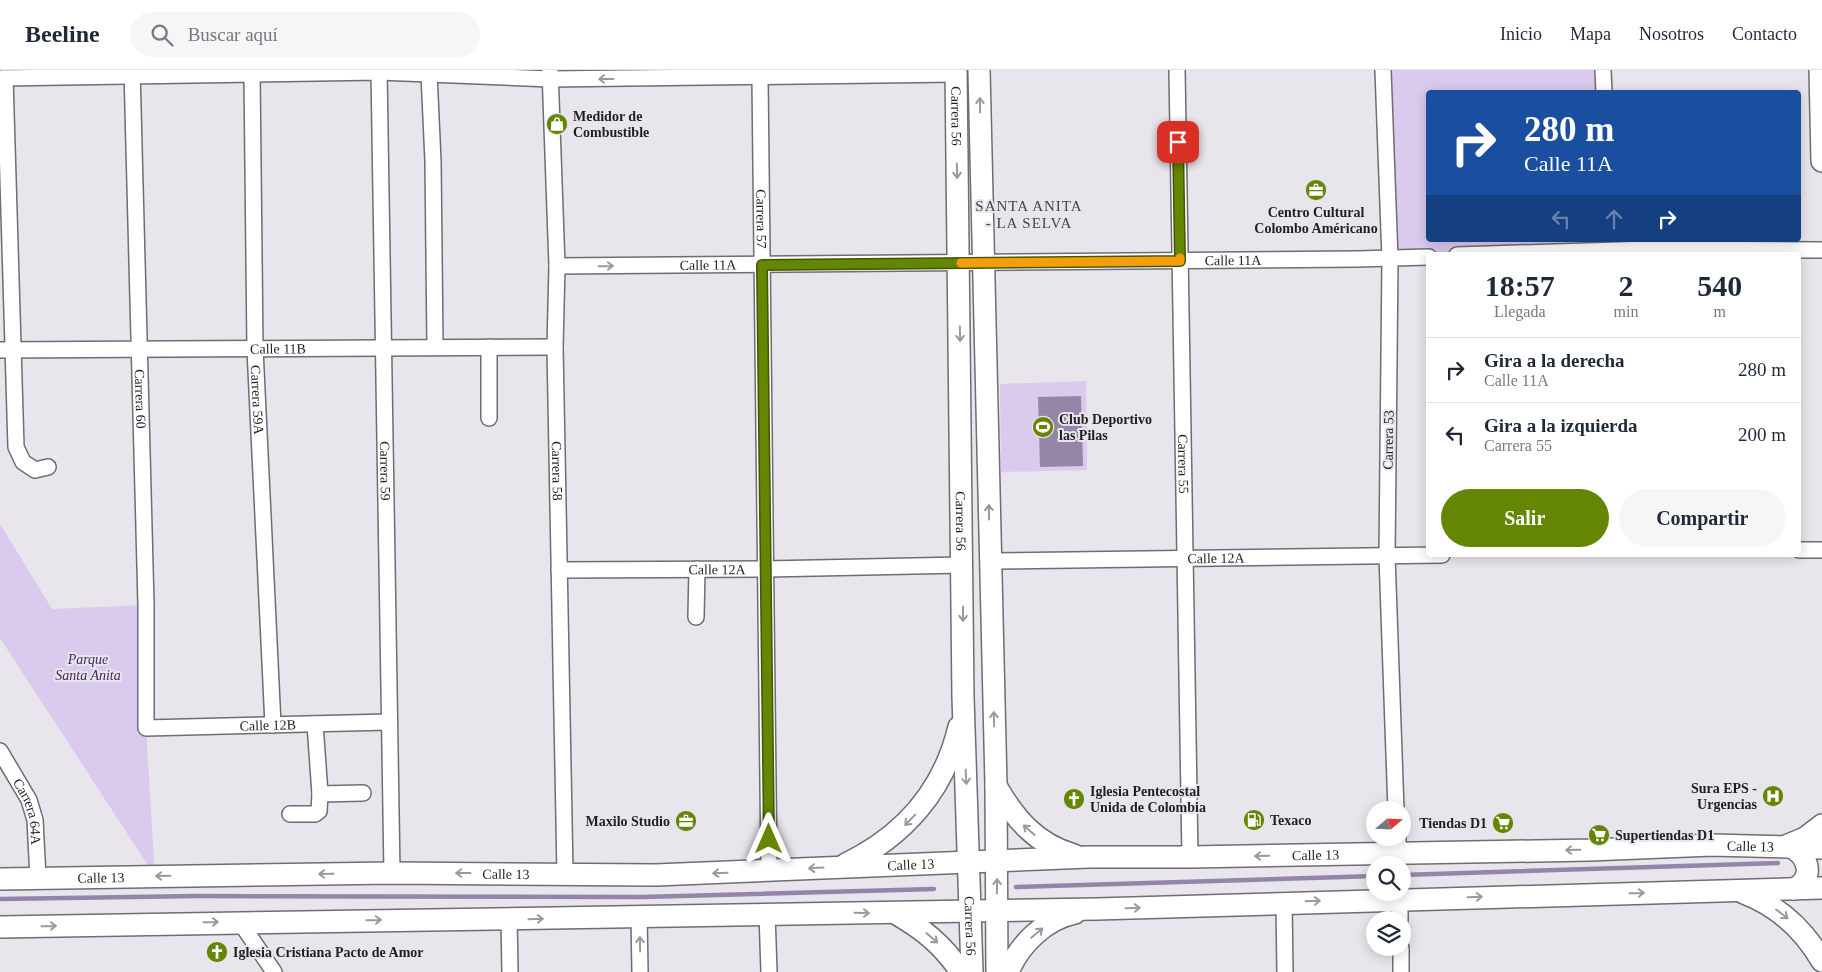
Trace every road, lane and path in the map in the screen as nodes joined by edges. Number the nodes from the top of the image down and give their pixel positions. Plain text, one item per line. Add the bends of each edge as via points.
1 (979, 70) edge
2 (1177, 70) edge
3 (1383, 70) edge
4 (1603, 70) edge
5 (1820, 70) edge
6 (379, 71) edge
7 (956, 72) edge
8 (132, 73) edge
9 (252, 74) junction
10 (430, 74) junction
11 (550, 75) edge
12 (2, 78) edge
13 (760, 78) junction
14 (1604, 90) edge
15 (1822, 161) edge
16 (1608, 245) edge
17 (1822, 250) edge
18 (1502, 252) edge
19 (1426, 257) edge
20 (1390, 259) junction
21 (1180, 261) junction
22 (959, 263) junction
23 (984, 263) junction
24 (762, 265) junction
25 (557, 266) junction
26 (435, 347) junction
27 (489, 347) junction
28 (555, 347) junction
29 (384, 348) junction
30 (139, 349) junction
31 (256, 349) junction
32 (6, 350) edge
33 (488, 418) dead end
34 (48, 467) dead end
35 (1801, 550) edge
36 (1822, 550) edge
37 (1426, 555) edge
38 (1387, 556) junction
39 (1185, 558) junction
40 (990, 561) junction
41 (963, 565) junction
42 (697, 569) junction
43 (766, 569) junction
44 (560, 570) junction
45 (696, 617) dead end
46 (963, 697) junction
47 (389, 722) junction
48 (315, 724) junction
49 (273, 725) junction
50 (146, 728) joint
51 (0, 750) edge
52 (996, 785) junction
53 (363, 793) dead end
54 (320, 794) junction
55 (1396, 801) edge
56 (290, 814) dead end
57 (1822, 825) edge
58 (1411, 845) edge
59 (1382, 846) edge
60 (1785, 847) junction
61 (1822, 848) edge
62 (1089, 857) junction
63 (1190, 858) junction
64 (997, 861) junction
65 (970, 862) junction
66 (840, 867) junction
67 (769, 871) junction
68 (392, 873) junction
69 (565, 874) junction
70 (38, 878) junction
71 (0, 879) edge
72 (1822, 888) edge
73 (1794, 889) junction
74 (1739, 891) junction
75 (1411, 899) edge
76 (1366, 900) edge
77 (1284, 902) junction
78 (1097, 909) junction
79 (996, 910) junction
80 (970, 911) junction
81 (767, 913) junction
82 (895, 913) junction
83 (639, 916) junction
84 (508, 919) junction
85 (240, 922) junction
86 (0, 927) edge
87 (1401, 956) edge
88 (1822, 961) edge
89 (274, 972) edge
90 (510, 972) edge
91 (640, 972) edge
92 (769, 972) edge
93 (961, 972) edge
94 (972, 972) edge
95 (997, 972) edge
96 (1008, 972) edge
97 (1285, 972) edge
98 (1401, 972) edge

23 -> 1 main road, Carrera 56
2 - 21 street, Carrera 55
3 - 20 street, Carrera 53
4 - 14 street
5 - 15 main road
6 - 9 street
6 - 10 street
6 - 29 street, Carrera 59
7 - 13 street
7 -> 22 main road, Carrera 56
8 - 9 street
8 - 12 street
8 - 30 street, Carrera 60
9 - 31 street, Carrera 59A
10 - 11 street
10 - 26 street
13 -> 11 street
11 - 25 street, Carrera 58
12 - 32 street
13 - 24 street, Carrera 57
16 - 17 street
16 - 18 street
19 - 20 street, Calle 11A
20 - 21 street, Calle 11A
20 - 38 street, Carrera 53
21 - 23 street, Calle 11A
21 - 39 street, Carrera 55
22 - 23 street, Calle 11A
22 - 24 street, Calle 11A
22 -> 41 main road, Carrera 56
40 -> 23 main road, Carrera 56
25 -> 24 street, Calle 11A
24 - 43 street, Carrera 57
25 - 28 street, Carrera 58
26 - 27 street, Calle 11B
26 - 29 street, Calle 11B
27 - 28 street, Calle 11B
27 - 33 street
28 - 44 street, Carrera 58
29 - 31 street, Calle 11B
29 - 47 street, Carrera 59
30 - 31 street, Calle 11B
30 - 32 street, Calle 11B
30 - 50 street, Carrera 60
31 - 49 street, Carrera 59A
32 - 34 street via 16,447 23,462 35,470
35 - 36 street
37 - 38 street, Calle 12A
38 - 39 street, Calle 12A
38 - 55 street, Carrera 53
39 - 40 street, Calle 12A
39 - 63 street, Carrera 55
52 -> 40 main road, Carrera 56
41 - 43 street, Calle 12A
41 -> 46 main road, Carrera 56
42 - 43 street, Calle 12A
42 - 44 street, Calle 12A
42 - 45 street
43 - 67 street, Carrera 57
44 - 69 street, Carrera 58
46 -> 65 main road, Carrera 56
46 -> 66 main road via 960,723 949,760 924,804 888,840
47 - 48 street, Calle 12B
47 - 68 street, Carrera 59
48 - 49 street, Calle 12B
48 - 54 street
49 - 50 street, Calle 12B
51 - 70 street, Carrera 64A via 20,780 31,806 35,820
62 -> 52 main road via 1057,849 1038,837 1014,814
52 - 64 main road, Carrera 56
53 - 54 street
54 - 56 street via 319,811 315,814
57 - 60 main road
60 -> 58 main road, Calle 13 via 1712,845 1590,850
59 -> 63 main road, Calle 13
60 - 61 main road, Calle 13
60 - 73 main road via 1802,854 1808,867 1804,880
62 - 63 main road, Calle 13
62 - 64 main road, Calle 13
64 - 65 main road, Calle 13
79 -> 64 main road, Carrera 56
65 - 66 main road, Calle 13
65 - 80 main road, Carrera 56
66 -> 67 main road, Calle 13
67 -> 69 main road, Calle 13
69 -> 68 main road, Calle 13
68 -> 70 main road, Calle 13
70 - 71 main road, Calle 13
72 - 73 main road
73 - 74 main road
75 -> 74 main road
74 -> 88 main road via 1765,903 1789,920 1809,940
77 -> 76 main road
78 -> 77 main road
77 - 97 street
78 - 79 main road
96 -> 78 main road via 1020,950 1043,928 1071,914
79 - 80 main road
79 - 95 main road, Carrera 56
80 - 82 main road
80 - 94 main road, Carrera 56
81 -> 82 main road
81 - 83 main road
81 - 92 street
82 -> 93 main road via 931,936 946,950
84 -> 83 main road
91 -> 83 street
85 -> 84 main road
84 - 90 street
86 -> 85 main road
85 - 89 street
87 - 98 street

